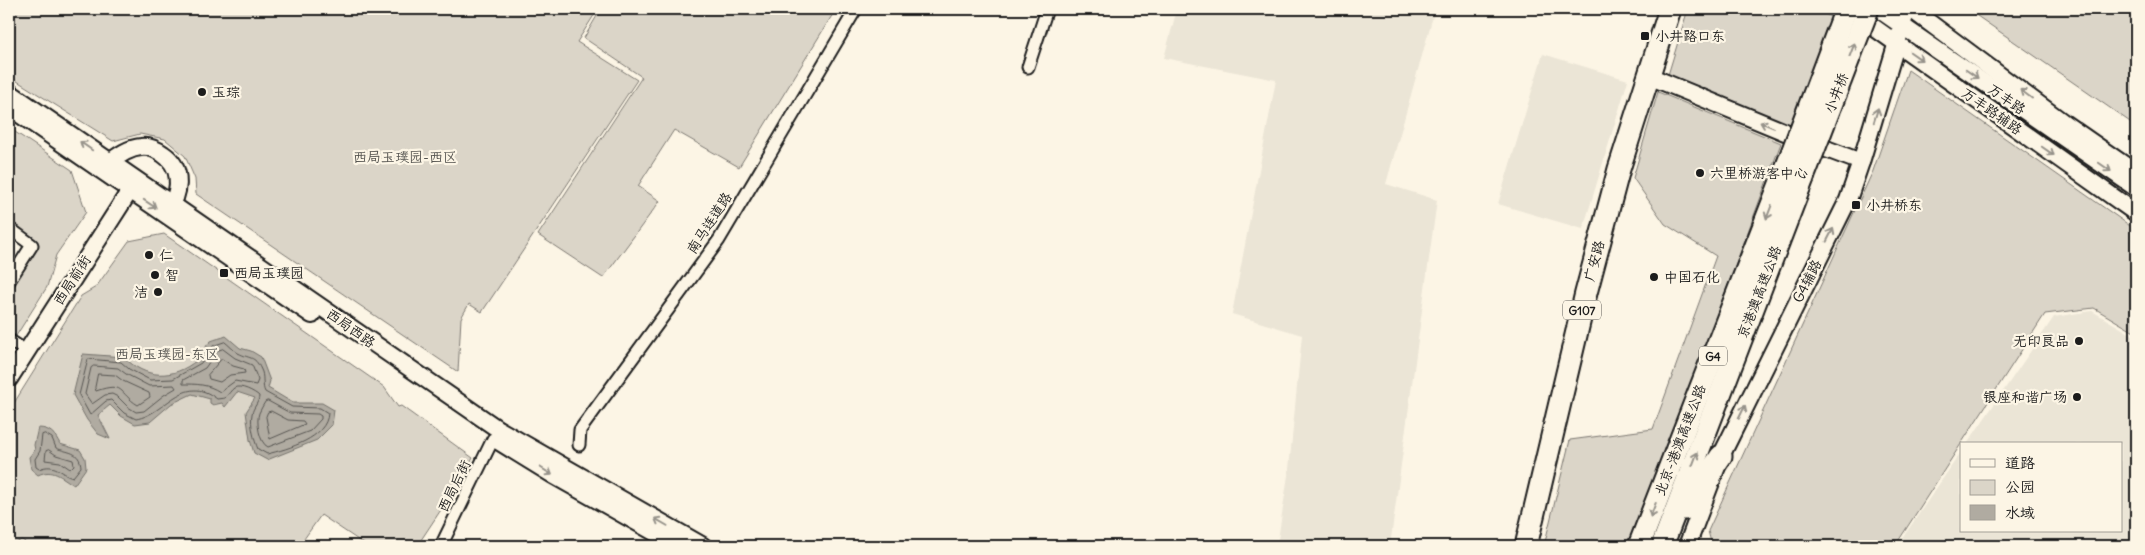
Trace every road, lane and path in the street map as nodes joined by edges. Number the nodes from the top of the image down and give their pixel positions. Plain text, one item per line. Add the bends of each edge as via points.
1 (856, 9) edge
2 (1047, 9) edge
3 (1670, 9) edge
4 (1847, 9) edge
5 (1868, 9) edge
6 (1878, 9) edge
7 (1909, 9) edge
8 (1903, 26) junction
9 (1898, 44) junction
10 (1028, 67) dead end
11 (1650, 76) junction
12 (9, 92) edge
13 (9, 107) edge
14 (110, 162) junction
15 (1862, 162) junction
16 (1795, 172) junction
17 (2136, 173) edge
18 (133, 186) junction
19 (2136, 188) edge
20 (172, 205) junction
21 (2136, 213) edge
22 (9, 228) edge
23 (9, 281) edge
24 (9, 340) edge
25 (26, 351) junction
26 (9, 380) edge
27 (494, 439) junction
28 (579, 444) dead end
29 (1721, 456) junction
30 (1663, 542) edge
31 (441, 546) edge
32 (679, 546) edge
33 (703, 546) edge
34 (1526, 546) edge
35 (1639, 546) edge
36 (1687, 546) edge

1 - 28 street, 南马连道路 via 718,240 580,430
2 - 10 street
3 - 11 highway, 广安路 / G107
4 - 9 street, 万丰路辅路
4 - 16 highway, 小井桥 / G4, bridge
16 -> 5 highway, 小井桥 / G4, bridge
6 - 8 street, 万丰路
7 - 8 street, G4辅路
17 -> 7 street, 万丰路
8 - 9 street, G4辅路
8 -> 19 street, 万丰路
15 -> 9 street, G4辅路
9 -> 21 street, 万丰路辅路
15 -> 11 street
11 - 34 highway, 广安路 / G107 via 1619,169 1588,284
14 -> 12 street, 西局西路
13 - 18 street, 西局西路
14 - 18 street, 西局西路
14 - 20 street via 124,152 141,147 167,157 177,170 179,179
29 -> 15 street, G4辅路 via 1848,200
30 -> 16 highway, 京港澳高速公路 / G4
16 -> 35 highway, 北京-港澳高速公路 / G4
18 - 20 street, 西局西路
18 - 25 street, 西局前街
18 -> 27 street, 西局西路
33 -> 20 street, 西局西路 via 498,430
22 - 23 street via 32,245
24 - 25 street
25 - 26 street, 西局前街
27 - 31 street, 西局后街
27 -> 32 street, 西局西路
29 - 30 highway
29 - 36 street, G4辅路

